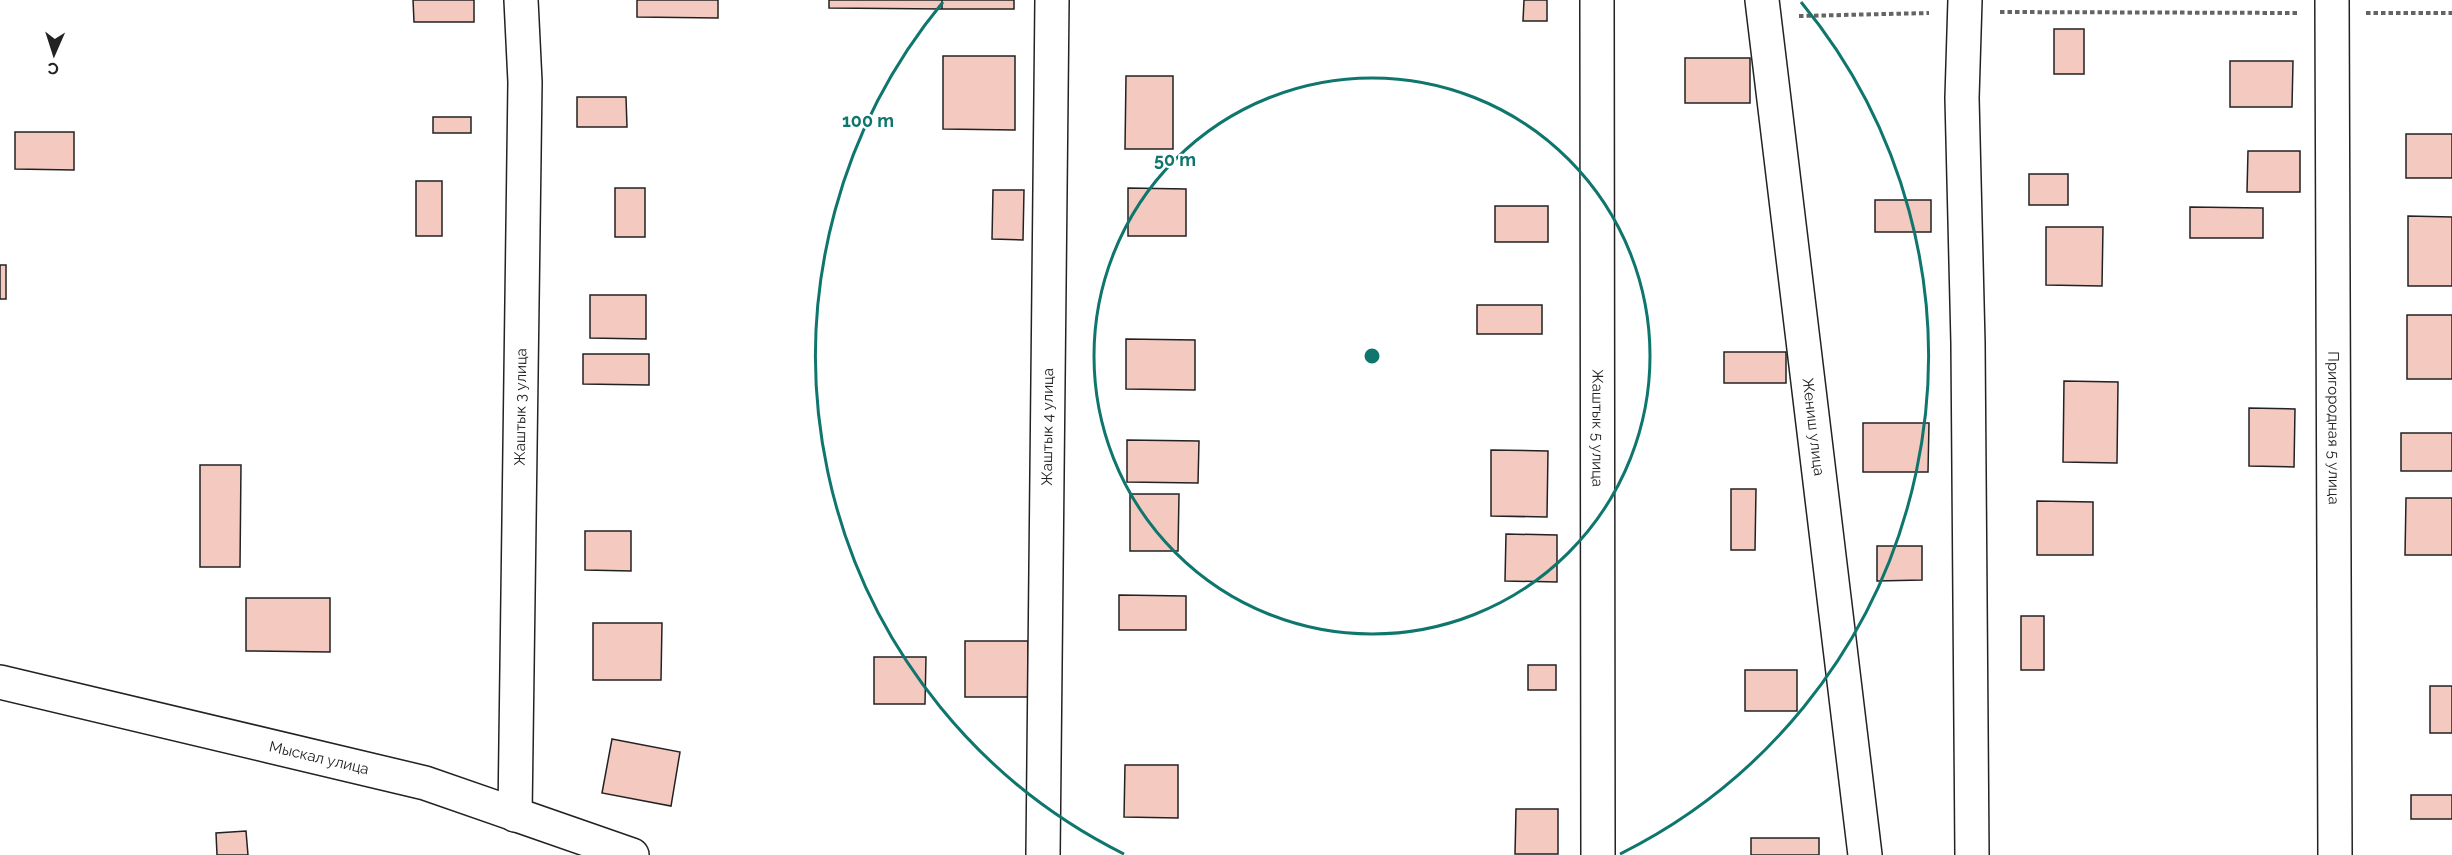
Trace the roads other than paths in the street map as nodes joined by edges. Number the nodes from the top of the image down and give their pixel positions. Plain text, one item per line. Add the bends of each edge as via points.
1 (522, 0) edge
2 (1052, 0) edge
3 (1597, 0) edge
4 (1965, 6) edge
5 (2332, 7) edge
6 (1762, 8) edge
7 (0, 682) edge
8 (515, 814) junction
9 (632, 855) edge
10 (1043, 855) edge
11 (1598, 855) edge
12 (1865, 855) edge
13 (1972, 855) edge
14 (2335, 855) edge

1 - 8 street, Жаштык 3 улица via 525,82
2 - 10 street, Жаштык 4 улица
3 - 11 street, Жаштык 5 улица
4 - 13 street via 1962,98
5 - 14 street, Пригородная 5 улица
6 - 12 street, Жениш улица
7 - 8 street, Мыскал улица via 424,783
8 - 9 street, Мыскал улица

